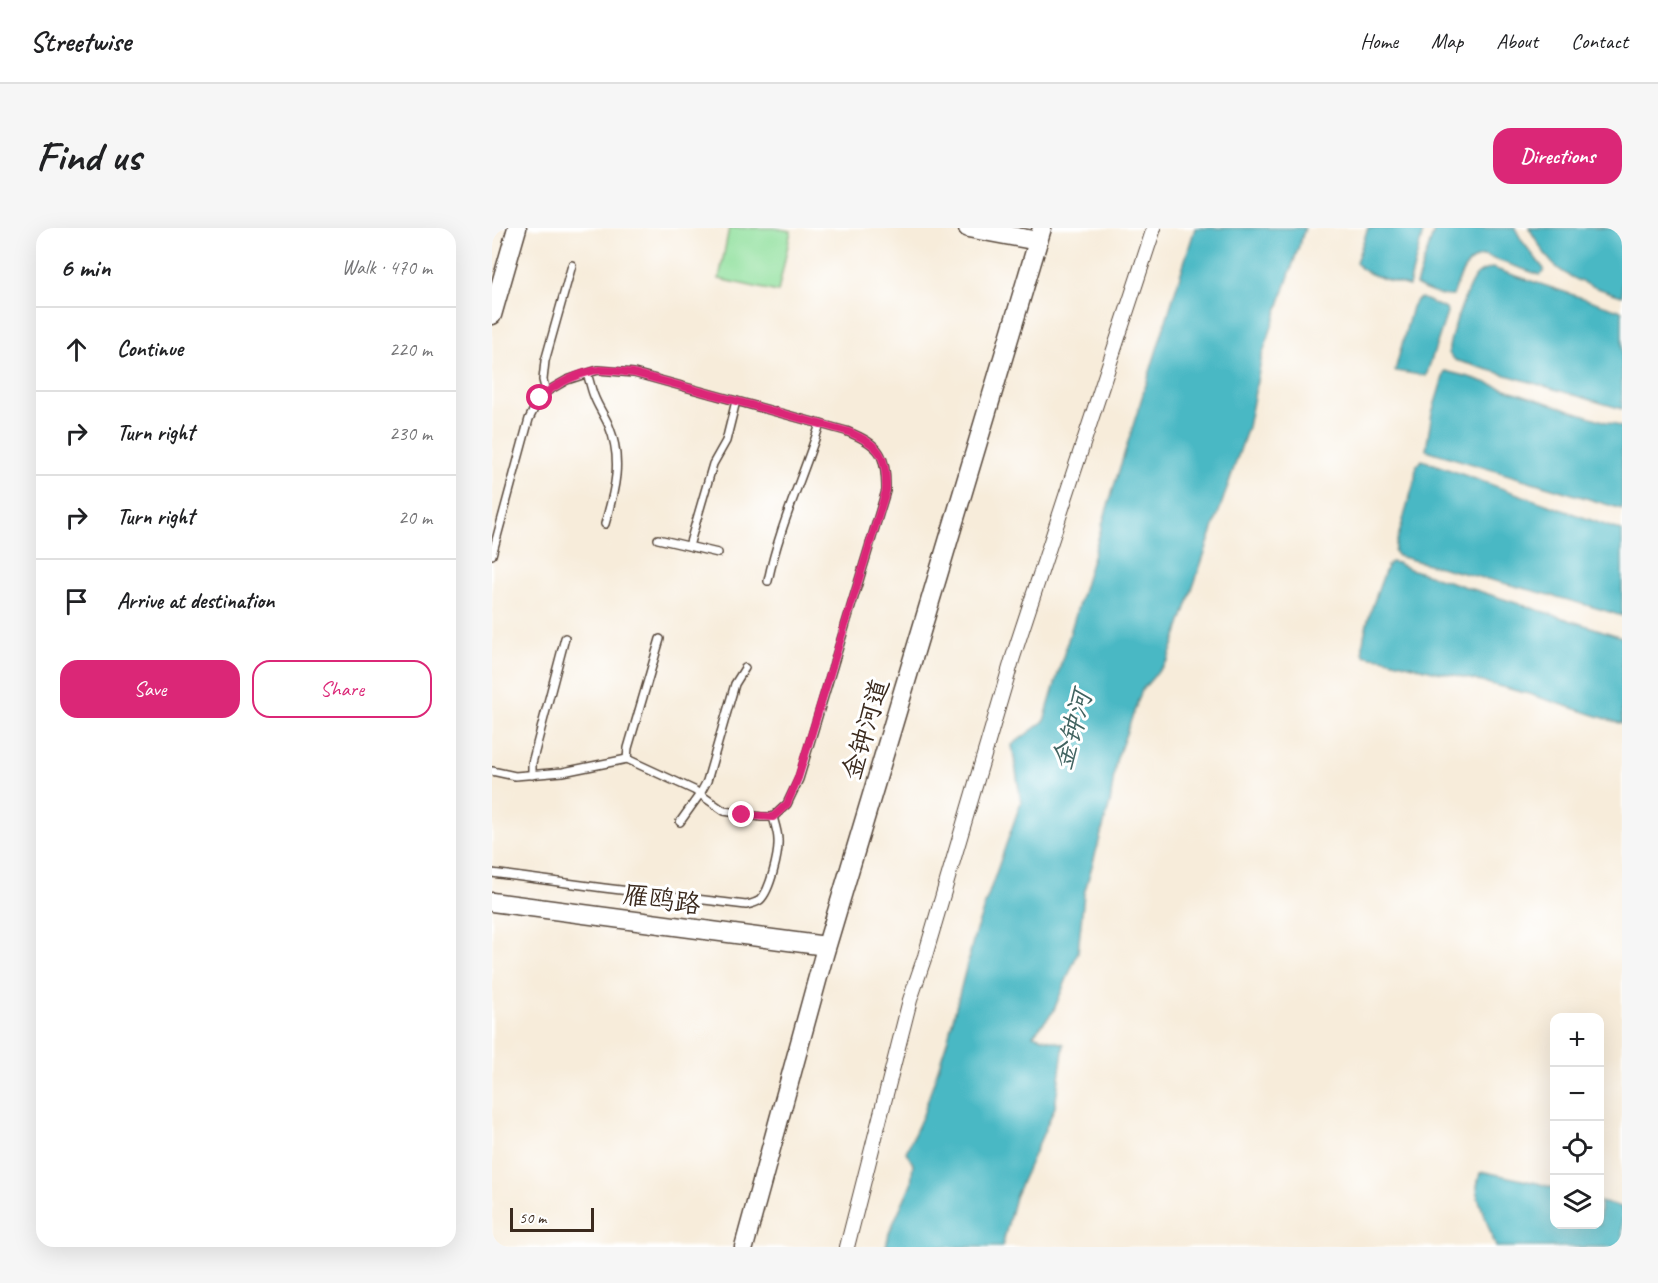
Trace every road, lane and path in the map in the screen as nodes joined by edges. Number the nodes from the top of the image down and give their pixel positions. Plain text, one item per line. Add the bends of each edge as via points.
1 (507, 228) edge
2 (517, 228) edge
3 (968, 228) edge
4 (1154, 228) edge
5 (1040, 234) edge
6 (572, 265) dead end
7 (492, 279) edge
8 (492, 315) edge
9 (587, 374) junction
10 (546, 392) junction
11 (736, 401) junction
12 (820, 424) junction
13 (605, 524) dead end
14 (658, 538) dead end
15 (689, 546) junction
16 (493, 550) edge
17 (718, 554) dead end
18 (768, 582) dead end
19 (565, 638) dead end
20 (660, 639) dead end
21 (745, 668) dead end
22 (627, 759) junction
23 (492, 771) edge
24 (532, 775) junction
25 (700, 794) junction
26 (773, 817) junction
27 (680, 822) dead end
28 (492, 873) edge
29 (492, 902) edge
30 (492, 912) edge
31 (825, 950) junction
32 (744, 1247) edge
33 (847, 1247) edge

1 - 7 street
2 - 8 street
3 - 5 street
4 - 33 street via 1013,657 910,1000
5 - 31 street, 金钟河道
6 - 10 lane via 545,361
9 - 10 lane
9 - 11 lane via 598,370 634,373
9 - 13 lane via 615,444 616,486
10 - 16 lane via 529,419
11 - 12 lane
11 - 15 lane
12 - 18 lane via 794,492
12 - 26 lane via 875,446 883,458 886,491 798,778 787,804
14 - 15 lane
15 - 17 lane
19 - 24 lane
20 - 22 lane
21 - 25 lane via 735,684
22 - 24 lane
22 - 25 lane
23 - 24 lane
25 - 26 lane via 724,811
25 - 27 lane
26 - 28 lane via 777,853 767,890 753,904
29 - 31 street, 雁鸥路
30 - 31 street, 雁鸥路
31 - 32 street, 金钟河道

